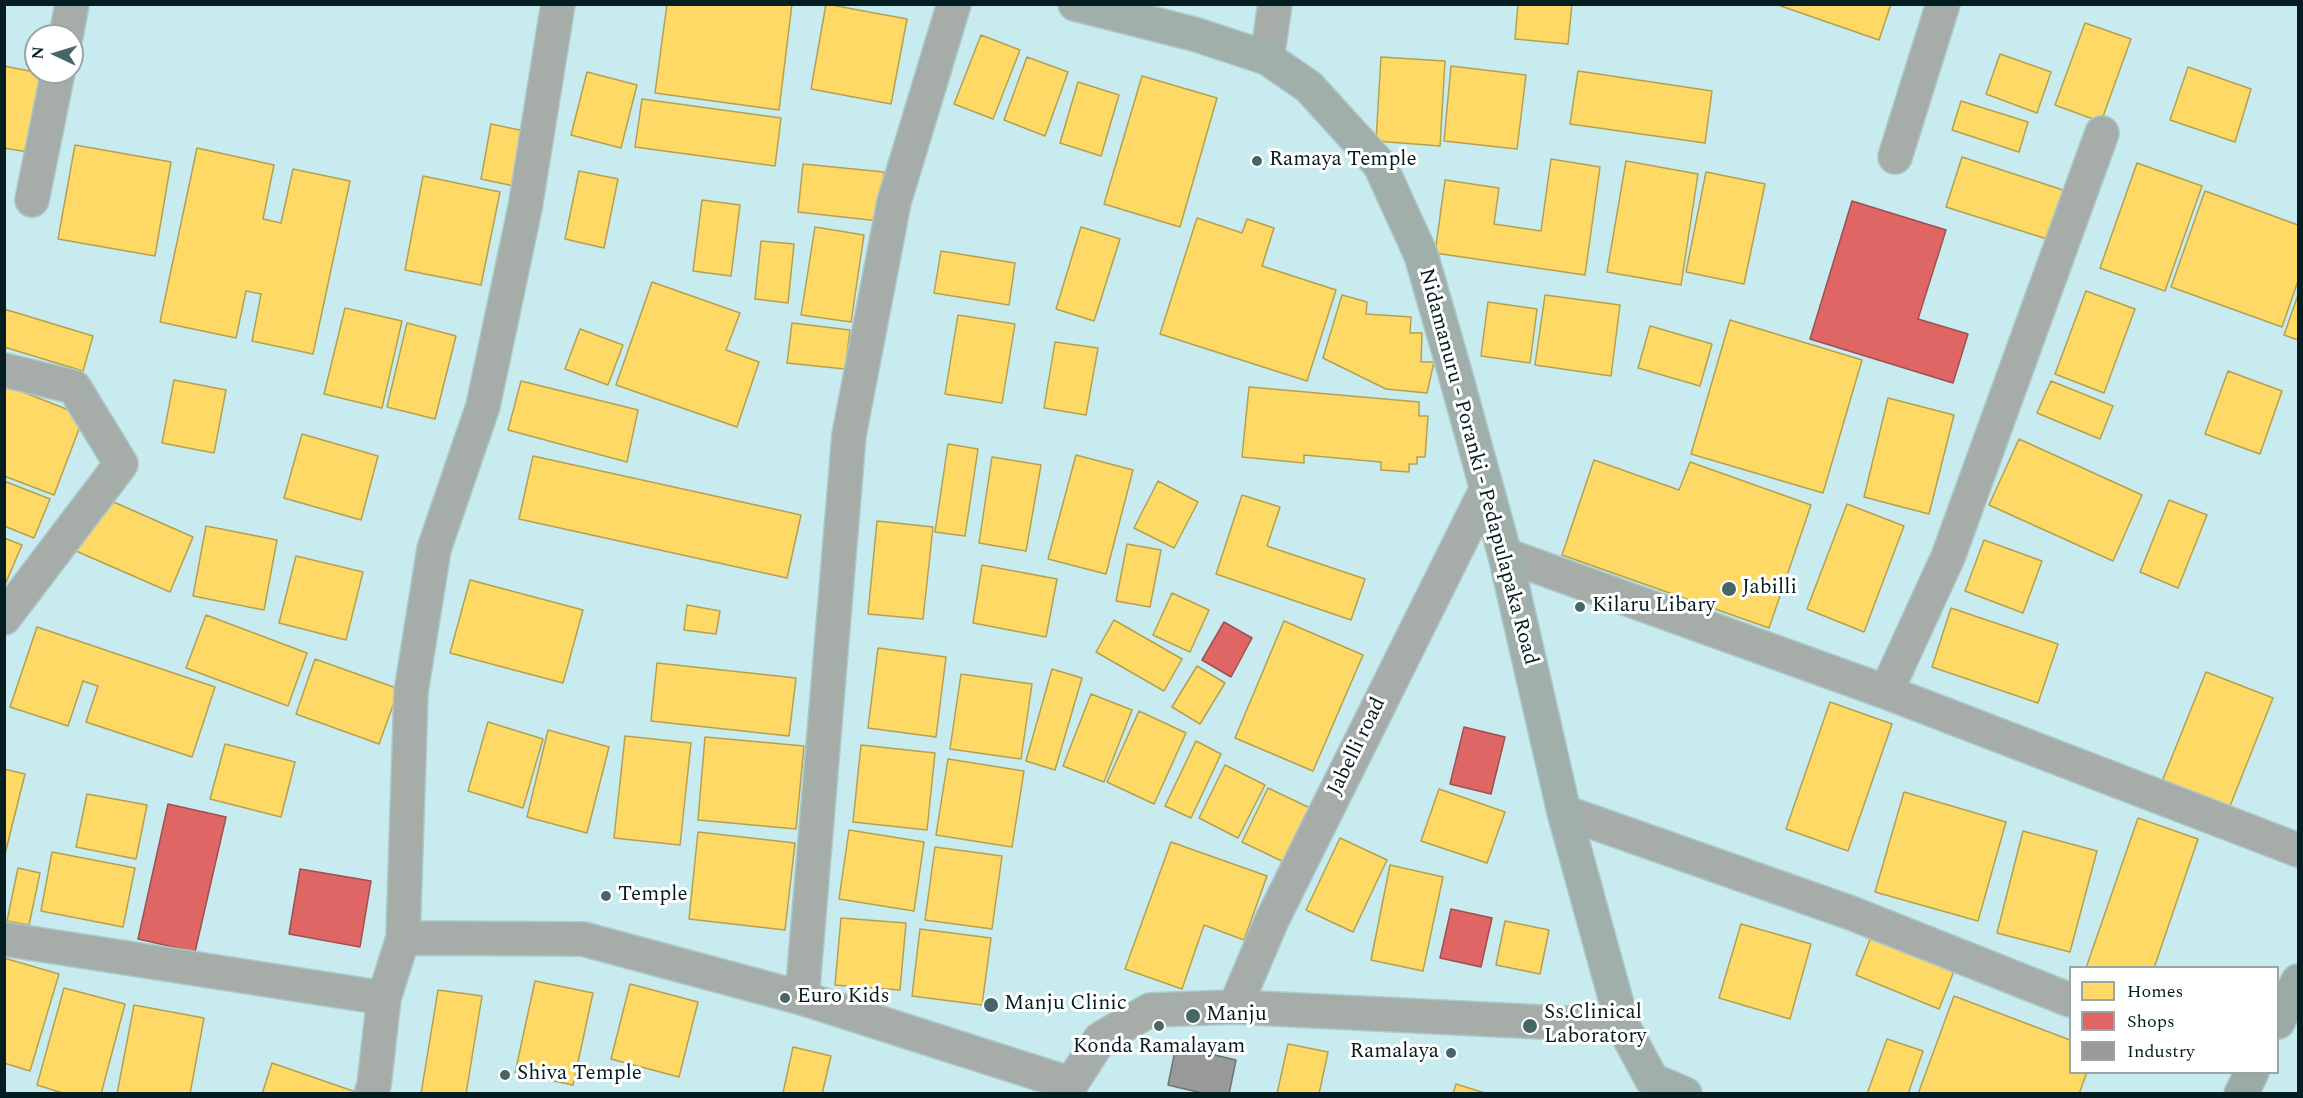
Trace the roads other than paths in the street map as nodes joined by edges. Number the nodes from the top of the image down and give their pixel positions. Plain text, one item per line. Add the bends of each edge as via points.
1 (72, 4) edge
2 (558, 4) edge
3 (954, 4) edge
4 (1075, 4) edge
5 (1275, 4) edge
6 (1943, 4) edge
7 (68, 24) edge
8 (1267, 58) junction
9 (56, 84) edge
10 (2102, 133) dead end
11 (1895, 157) dead end
12 (32, 200) dead end
13 (4, 370) edge
14 (1486, 490) junction
15 (1505, 555) junction
16 (4, 618) edge
17 (1886, 692) junction
18 (1564, 812) junction
19 (2298, 850) edge
20 (403, 938) junction
21 (4, 939) edge
22 (2298, 981) edge
23 (384, 998) junction
24 (802, 998) junction
25 (2069, 1000) edge
26 (1235, 1006) junction
27 (2279, 1018) edge
28 (1623, 1026) junction
29 (2251, 1074) edge
30 (1069, 1089) edge
31 (380, 1091) edge
32 (1685, 1094) edge
33 (2241, 1094) edge

1 - 7 street
2 - 20 street via 525,208 483,406 434,549 411,692
3 - 24 street via 894,202 849,435
4 - 8 main road, Nidamanuru - Poranki - Pedapulapaka Road via 1194,34
5 - 8 street
6 - 11 street
8 - 14 main road, Nidamanuru - Poranki - Pedapulapaka Road via 1309,87 1380,165 1421,255
9 - 12 street
10 - 17 street via 1948,557
13 - 16 street via 74,387 121,464
14 - 15 main road, Nidamanuru - Poranki - Pedapulapaka Road
14 - 26 street, Jabelli road via 1272,920
15 - 17 street
15 - 18 main road, Nidamanuru - Poranki - Pedapulapaka Road
17 - 19 street
18 - 25 street via 1851,913
18 - 28 main road, Nidamanuru - Poranki - Pedapulapaka Road
20 - 23 street
20 - 24 street via 583,939
21 - 23 street
22 - 27 highway
23 - 31 street
24 - 30 street
26 - 28 street
26 - 30 street via 1150,1010 1100,1039
28 - 32 main road, Nidamanuru - Poranki - Pedapulapaka Road via 1652,1080
29 - 33 highway

